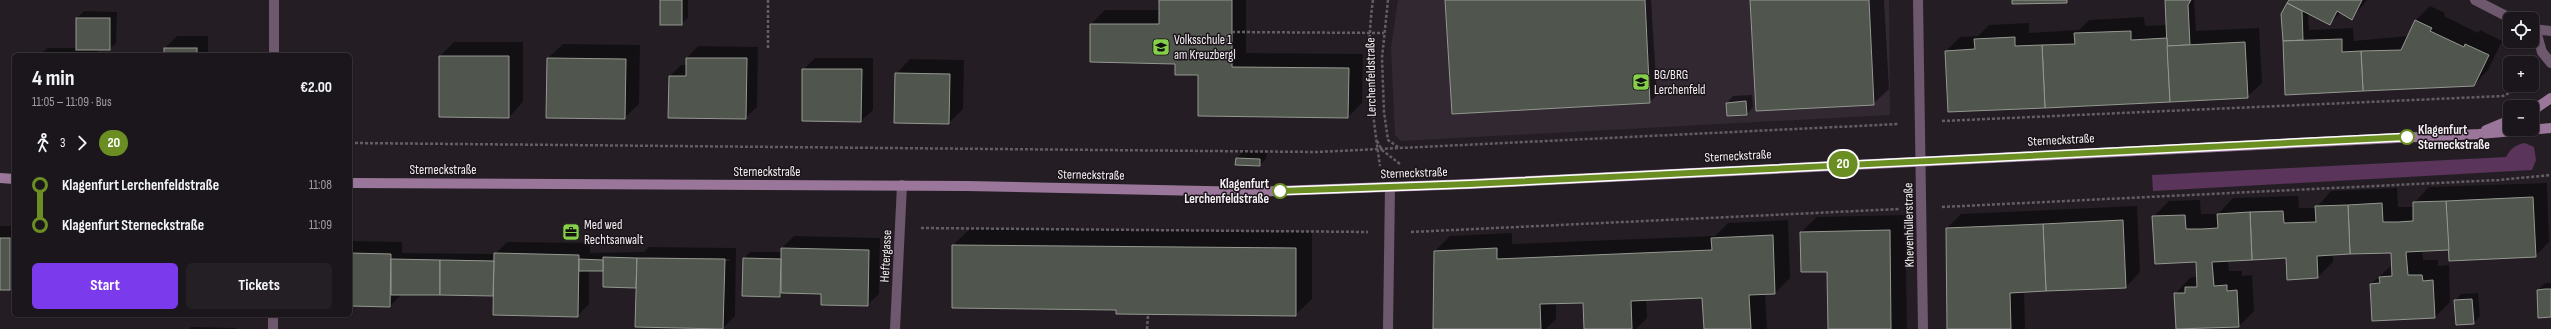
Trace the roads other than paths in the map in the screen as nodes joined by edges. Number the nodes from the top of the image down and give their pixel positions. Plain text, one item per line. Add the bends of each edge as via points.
1 (274, 0) edge
2 (1918, 0) edge
3 (2475, 0) edge
4 (2503, 14) edge
5 (2539, 31) edge
6 (2551, 32) edge
7 (2539, 44) edge
8 (274, 53) edge
9 (2551, 63) edge
10 (2551, 98) edge
11 (2539, 106) edge
12 (2503, 123) edge
13 (2551, 128) edge
14 (2478, 134) junction
15 (1921, 160) junction
16 (0, 178) edge
17 (12, 179) edge
18 (352, 183) edge
19 (902, 185) junction
20 (1390, 187) junction
21 (273, 317) edge
22 (273, 329) edge
23 (895, 329) edge
24 (1388, 329) edge
25 (1923, 329) edge

1 - 8 street
2 - 15 street, Khevenhüllerstraße
3 - 4 street
5 - 6 street
7 - 9 street
10 - 11 street
12 - 14 street, Sterneckstraße
13 - 14 street, Sterneckstraße
14 - 15 street, Sterneckstraße
15 - 20 street, Sterneckstraße
15 - 25 street, Khevenhüllerstraße
16 - 17 street
18 - 19 street, Sterneckstraße
19 - 20 street, Sterneckstraße via 1252,192
19 - 23 street, Heftergasse
20 - 24 street
21 - 22 street

